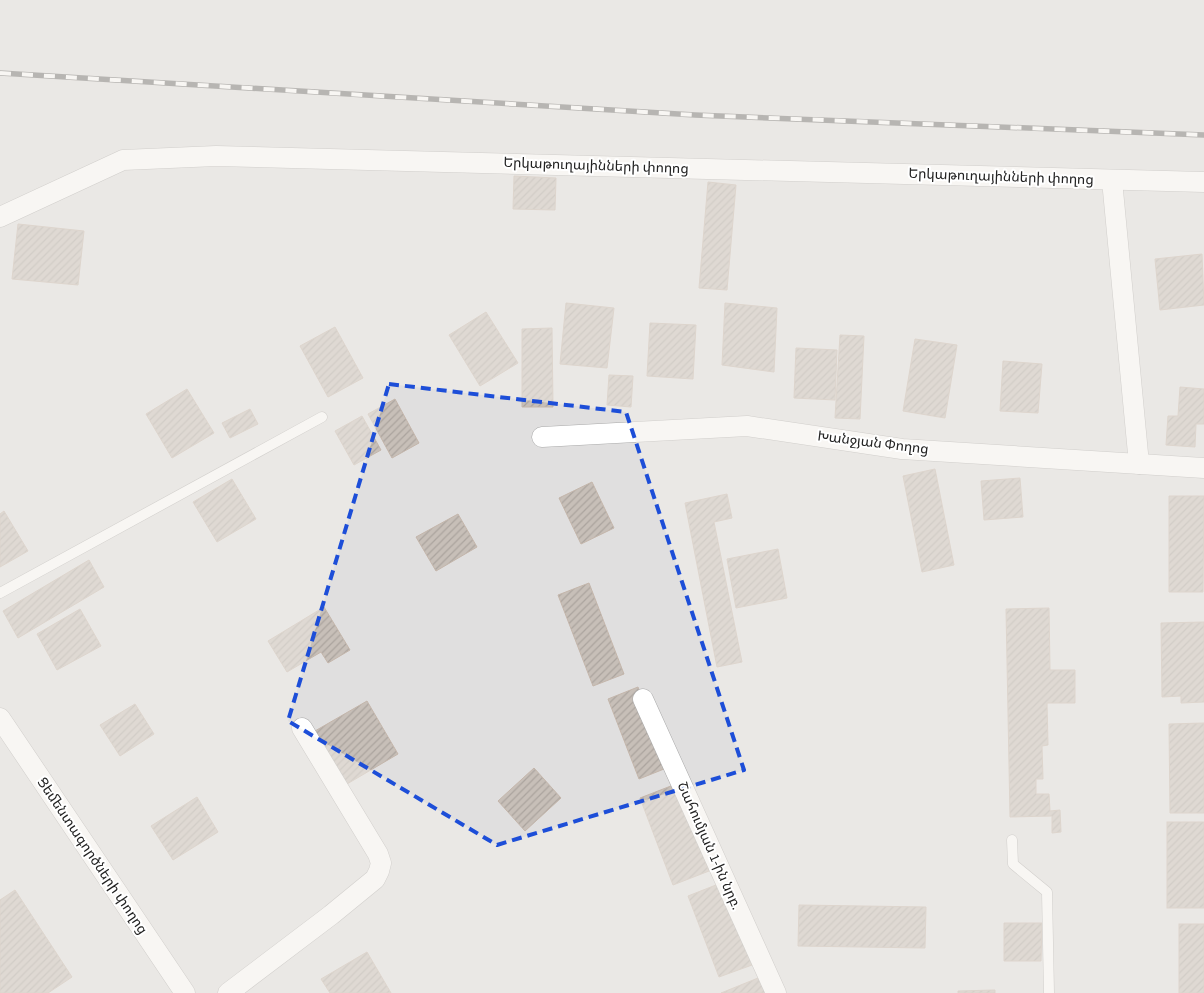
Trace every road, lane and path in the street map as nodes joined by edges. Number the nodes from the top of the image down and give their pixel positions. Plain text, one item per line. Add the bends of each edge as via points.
1 (1112, 180) junction
2 (1204, 182) edge
3 (0, 217) edge
4 (322, 417) dead end
5 (542, 437) dead end
6 (1139, 464) junction
7 (1204, 468) edge
8 (0, 593) edge
9 (643, 699) dead end
10 (0, 718) edge
11 (302, 728) dead end
12 (1012, 840) dead end
13 (185, 993) edge
14 (228, 993) edge
15 (776, 993) edge
16 (1049, 993) edge

1 - 2 street, Երկաթուղայինների փողոց
1 - 3 street, Երկաթուղայինների փողոց via 216,156 123,160
1 - 6 street
4 - 8 lane
5 - 6 street, Խանջյան Փողոց via 747,426 902,449
6 - 7 street, Խանջյան Փողոց
9 - 15 street, Շահումյան 1-ին նրբ.
10 - 13 street, Ցեմենտագործների փողոց
11 - 14 street via 378,854 379,871 344,905
12 - 16 lane via 1013,864 1047,892

